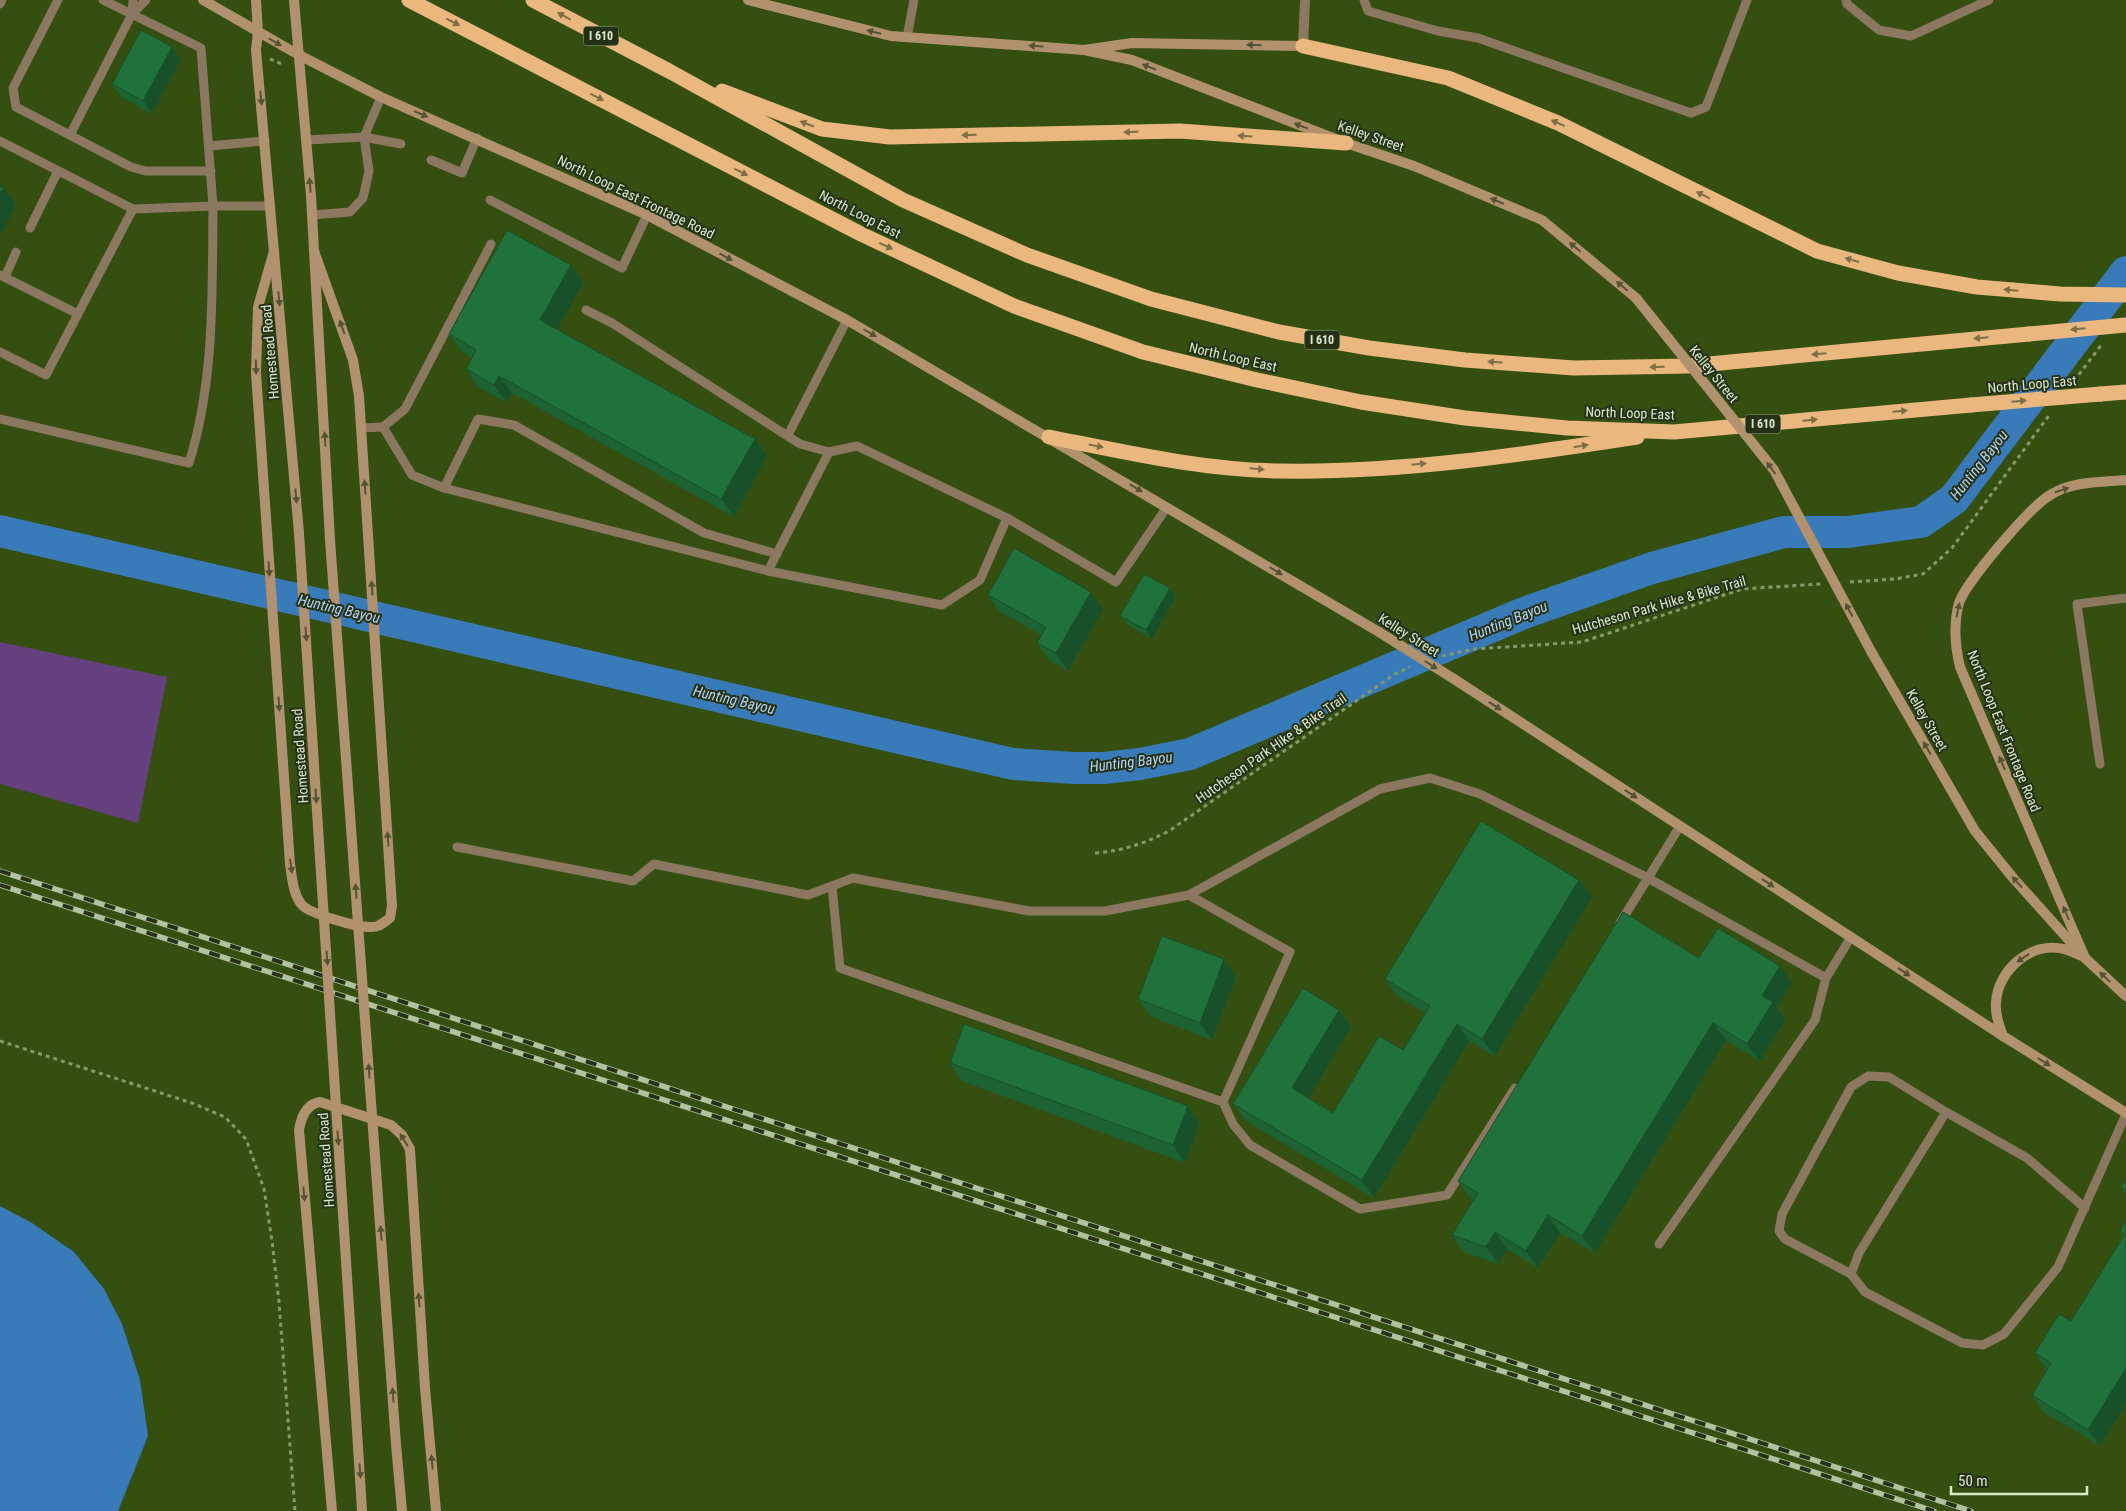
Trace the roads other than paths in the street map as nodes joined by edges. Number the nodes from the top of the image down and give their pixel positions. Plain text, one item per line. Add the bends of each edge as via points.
1 (2, 0) edge
2 (58, 0) edge
3 (103, 0) edge
4 (133, 0) edge
5 (146, 0) edge
6 (202, 0) edge
7 (256, 0) edge
8 (294, 0) edge
9 (409, 0) edge
10 (533, 0) edge
11 (748, 0) edge
12 (914, 0) edge
13 (1305, 0) edge
14 (1364, 0) edge
15 (1747, 0) edge
16 (1846, 0) edge
17 (1989, 0) edge
18 (0, 4) edge
19 (132, 14) junction
20 (258, 32) junction
21 (907, 37) junction
22 (1303, 46) junction
23 (1084, 50) junction
24 (299, 55) junction
25 (669, 71) junction
26 (381, 97) junction
27 (70, 135) junction
28 (364, 137) junction
29 (477, 138) junction
30 (306, 140) junction
31 (0, 141) edge
32 (265, 141) junction
33 (1346, 143) junction
34 (401, 144) dead end
35 (209, 146) junction
36 (431, 160) dead end
37 (58, 171) junction
38 (211, 171) junction
39 (490, 200) dead end
40 (213, 206) junction
41 (271, 206) junction
42 (133, 208) junction
43 (312, 215) junction
44 (647, 215) junction
45 (30, 228) dead end
46 (491, 244) dead end
47 (274, 250) junction
48 (314, 251) junction
49 (16, 252) dead end
50 (2, 276) edge
51 (2126, 295) edge
52 (586, 310) dead end
53 (78, 314) junction
54 (847, 320) junction
55 (2126, 325) edge
56 (0, 352) edge
57 (2126, 392) edge
58 (0, 419) edge
59 (383, 427) junction
60 (361, 428) junction
61 (1674, 432) junction
62 (788, 435) junction
63 (1049, 437) junction
64 (829, 452) junction
65 (2126, 480) edge
66 (444, 488) junction
67 (1167, 507) junction
68 (1007, 518) junction
69 (777, 554) junction
70 (768, 571) junction
71 (2126, 598) edge
72 (2100, 764) dead end
73 (1680, 826) junction
74 (457, 847) dead end
75 (1648, 878) junction
76 (832, 886) junction
77 (1189, 895) junction
78 (1617, 928) edge
79 (1851, 937) junction
80 (2085, 958) junction
81 (1826, 978) junction
82 (2126, 996) edge
83 (2003, 1036) junction
84 (1521, 1078) edge
85 (1223, 1102) junction
86 (1946, 1112) junction
87 (2126, 1113) edge
88 (2085, 1208) junction
89 (1659, 1244) dead end
90 (1851, 1274) junction
91 (332, 1511) edge
92 (362, 1511) edge
93 (402, 1511) edge
94 (436, 1511) edge

1 - 18 lane
2 - 27 lane via 13,88 16,107
3 - 19 lane
4 - 19 lane
5 - 19 lane
6 - 20 main road, North Loop East Frontage Road
7 - 20 main road, Homestead Road
8 - 24 main road
9 -> 61 highway, North Loop East / I 610 via 861,234 1014,306 1144,352 1351,400 1456,416 1568,428
25 -> 10 highway, I 610
21 -> 11 main road via 891,36
12 - 21 lane
13 - 22 street
14 - 15 lane via 1368,11 1438,31 1478,38 1691,113 1706,107
16 - 17 lane via 1879,30 1911,36
19 - 27 lane
19 - 35 lane via 201,48
20 -> 24 main road, North Loop East Frontage Road
20 -> 32 main road, Homestead Road via 256,50
23 -> 21 main road
22 -> 23 main road via 1132,43
51 -> 22 highway via 2060,294 1977,287 1898,273 1816,251 1558,122 1457,82
33 -> 23 main road, Kelley Street via 1132,60
24 - 26 main road, North Loop East Frontage Road
24 - 30 main road
33 -> 25 highway via 1180,131 890,137 822,130
55 -> 25 highway, I 610, bridge via 1688,366 1574,368 1465,360 1369,348 1279,332 1151,299 1028,256 903,200
26 - 28 lane
26 -> 29 main road, North Loop East Frontage Road
27 - 38 lane via 131,167 146,171
28 - 30 lane
28 - 34 lane
28 - 43 lane via 369,171 363,198 350,212
29 - 36 lane via 462,173
29 - 44 main road, North Loop East Frontage Road
43 -> 30 main road
31 - 37 lane
32 - 35 lane
32 - 41 main road, Homestead Road
80 -> 33 main road, Kelley Street, bridge via 1975,831 1872,653 1774,470 1636,298 1542,220 1414,166
35 - 38 lane
37 - 42 lane
37 - 45 lane
38 - 40 lane
39 - 44 lane via 622,268
40 - 41 lane
40 - 42 lane
40 - 58 lane via 207,374 189,463
41 - 47 main road, Homestead Road
42 - 53 lane
43 - 48 main road
44 -> 54 main road, North Loop East Frontage Road
46 - 59 lane via 405,409
47 -> 60 main road via 258,307 256,373 290,864 294,888 302,906 369,927 380,926 390,918 392,906
47 -> 92 main road, Homestead Road, bridge via 299,533
60 -> 48 main road via 353,360
93 -> 48 main road, bridge via 330,540
49 - 50 lane
50 - 53 lane
52 - 62 lane via 612,323
53 - 56 lane via 46,375
54 - 62 lane
54 -> 63 main road, North Loop East Frontage Road
61 -> 57 highway, North Loop East / I 610, bridge
59 - 60 lane
59 - 66 lane via 412,475
63 -> 61 highway via 1186,464 1279,471 1371,469 1556,450
62 - 64 lane via 800,444
63 -> 67 main road, Kelley Street
64 - 68 lane via 856,446
64 - 69 lane
80 -> 65 main road, North Loop East Frontage Road via 1960,667 1955,625 1959,603 1967,587 2030,510 2052,493
66 - 69 lane via 478,419 514,425 704,533
66 - 70 lane
67 - 68 lane via 1116,582
67 -> 73 main road, Kelley Street, bridge via 1379,632
68 - 70 lane via 980,580 942,605
69 - 70 lane
71 - 72 lane via 2077,604
73 - 75 lane
73 -> 79 main road, Kelley Street
74 - 76 lane via 633,880 654,864 808,895
75 - 77 lane via 1480,794 1430,778 1380,789
75 - 78 lane
75 - 81 lane
76 - 77 lane via 854,878 1029,911 1104,911
76 - 85 lane via 840,968
77 - 85 lane via 1290,952
79 - 81 lane
79 -> 83 main road, Kelley Street
82 -> 80 main road, Kelley Street
80 -> 83 main road via 2063,949 2050,948 2036,951 2013,965 1999,988 1996,1001 1996,1015
81 - 89 lane via 1815,1020
83 -> 87 main road, Kelley Street
84 - 85 lane via 1447,1195 1360,1209 1250,1145 1233,1124
86 - 88 lane via 2027,1158
86 - 90 lane via 1859,1254
86 - 90 lane via 1889,1077 1868,1076 1851,1087 1782,1214 1779,1230 1785,1239
87 - 88 lane
88 - 90 lane via 2058,1268 2004,1334 1984,1345 1962,1343 1865,1292
94 -> 91 main road via 410,1149 392,1125 320,1102 314,1103 302,1116 299,1130

